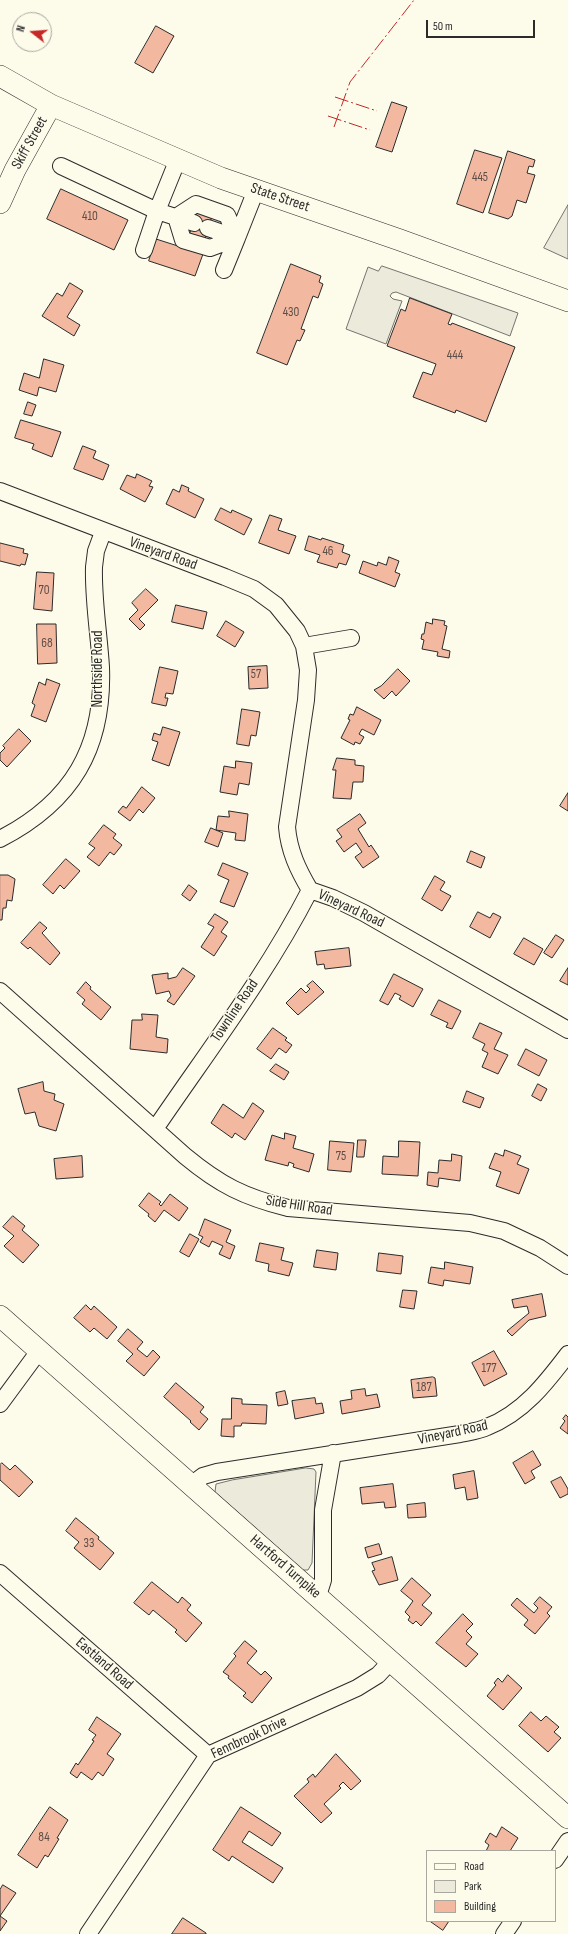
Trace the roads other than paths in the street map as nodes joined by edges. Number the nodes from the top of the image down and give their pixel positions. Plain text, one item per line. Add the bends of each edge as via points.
1 (0, 76) edge
2 (51, 105) junction
3 (178, 160) junction
4 (61, 166) dead end
5 (256, 190) junction
6 (0, 204) edge
7 (157, 210) junction
8 (176, 217) junction
9 (237, 238) junction
10 (144, 250) dead end
11 (224, 270) dead end
12 (568, 301) edge
13 (0, 491) edge
14 (103, 532) junction
15 (351, 638) dead end
16 (304, 646) junction
17 (0, 839) edge
18 (310, 890) junction
19 (0, 991) edge
20 (568, 1030) edge
21 (155, 1129) junction
22 (568, 1266) edge
23 (0, 1316) edge
24 (39, 1351) junction
25 (568, 1354) edge
26 (0, 1404) edge
27 (333, 1453) junction
28 (191, 1485) junction
29 (0, 1573) edge
30 (318, 1596) junction
31 (391, 1661) junction
32 (208, 1755) junction
33 (568, 1818) edge
34 (568, 1841) edge
35 (556, 1859) edge
36 (512, 1922) edge
37 (88, 1934) edge
38 (504, 1934) edge

1 - 2 main road, State Street
2 - 3 main road, State Street
2 - 6 main road, Skiff Street via 15,170
3 - 5 main road, State Street
3 - 7 street
4 - 7 street
5 - 9 street
5 - 12 main road, State Street
7 - 8 street
7 - 10 street
8 - 9 street
8 - 9 street via 183,240 210,248
8 - 9 street via 196,204 227,215
9 - 11 street
13 - 14 street, Vineyard Road
14 - 16 street, Vineyard Road via 254,589 276,605 297,631
14 - 17 street, Northside Road via 96,551 94,567 101,668 100,704 93,739 78,773 58,799 37,817
15 - 16 street
16 - 18 street, Vineyard Road via 308,670 306,700 287,827 288,840 296,865
18 - 20 street, Vineyard Road via 364,913
18 - 21 street, Townline Road via 296,918 258,977
19 - 21 street, Side Hill Road
21 - 22 street, Side Hill Road via 210,1177 236,1192 264,1202 288,1208 470,1223 504,1231 540,1248
23 - 24 main road, Hartford Turnpike
24 - 26 street
24 - 28 main road, Hartford Turnpike
25 - 27 street, Vineyard Road via 527,1403 487,1427 460,1434
27 - 28 street, Vineyard Road via 217,1472 203,1476
27 - 30 street via 323,1510 323,1580
28 - 30 main road, Hartford Turnpike
29 - 32 street, Eastland Road
30 - 31 main road, Hartford Turnpike
31 - 32 street, Fennbrook Drive via 378,1675 357,1688
31 - 33 main road, Hartford Turnpike
32 - 37 street, Fennbrook Drive
34 - 35 street
36 - 38 street

